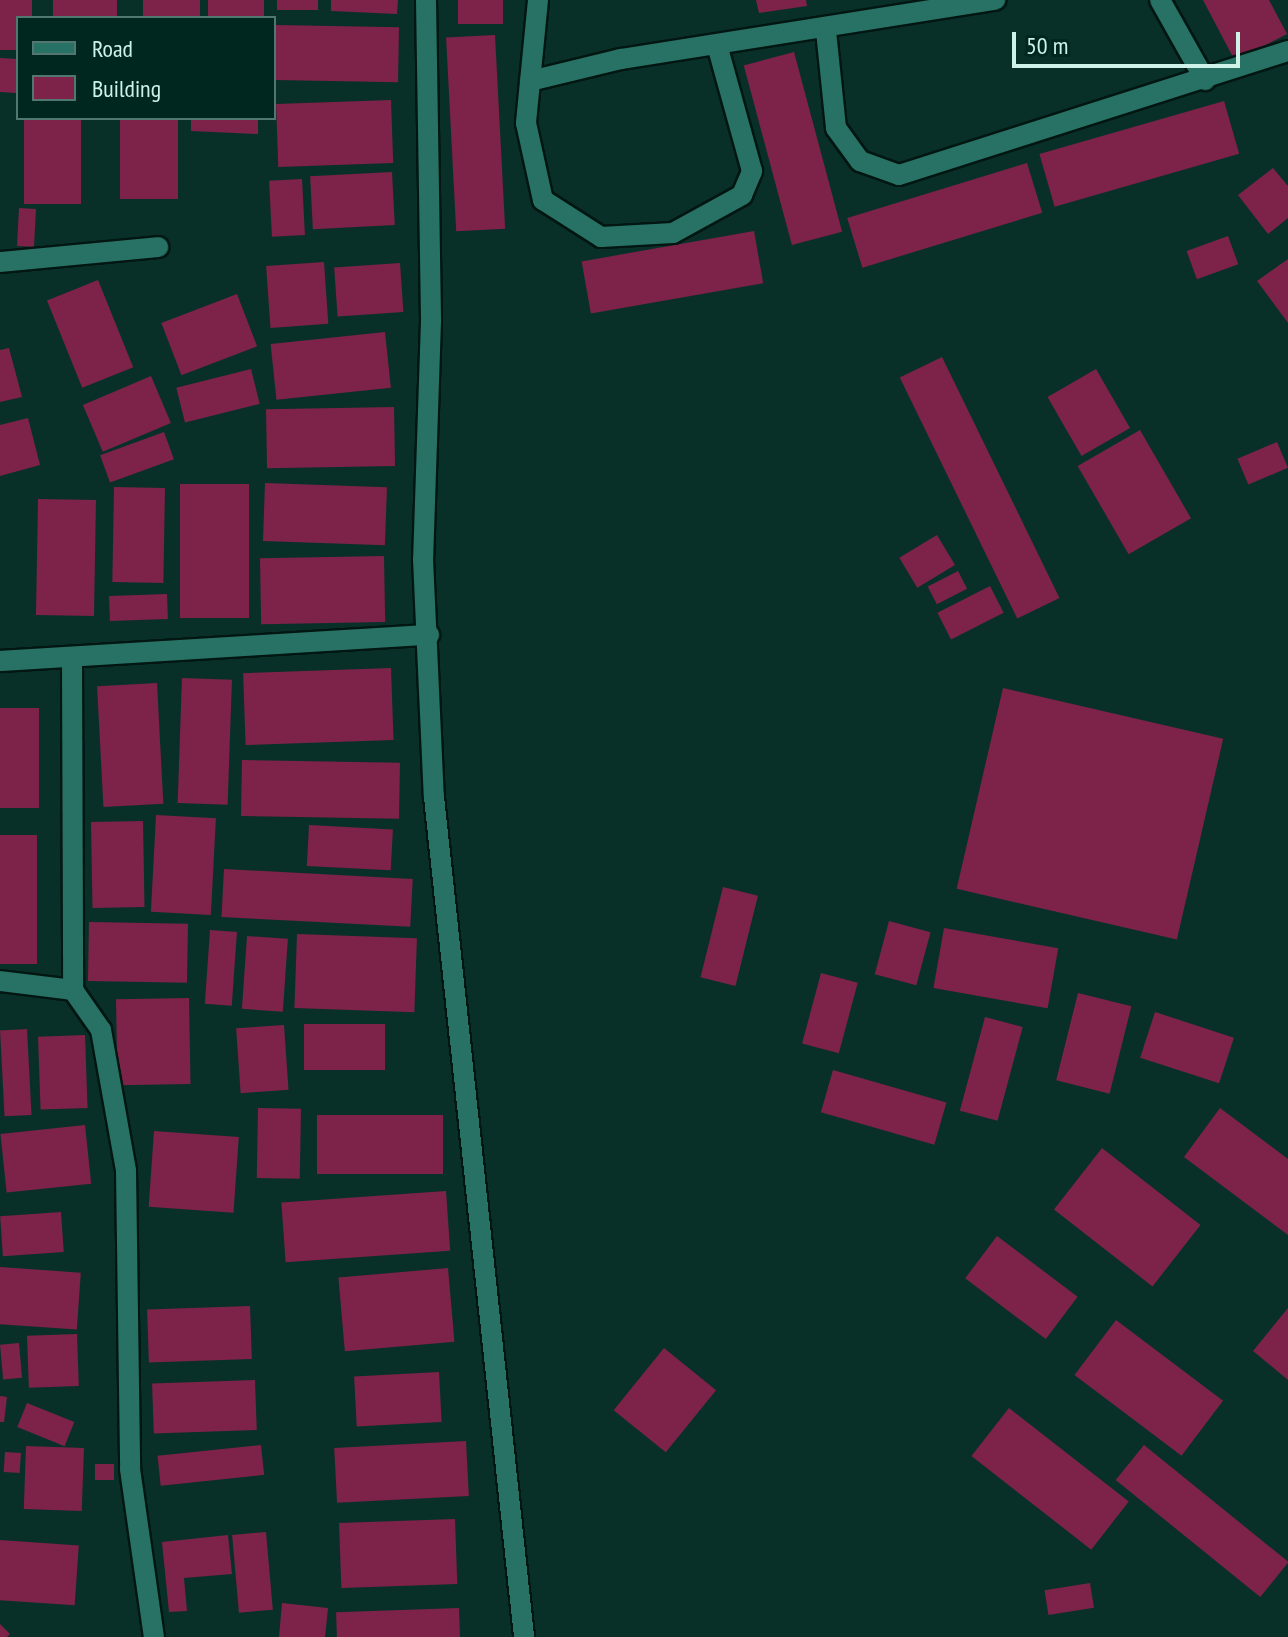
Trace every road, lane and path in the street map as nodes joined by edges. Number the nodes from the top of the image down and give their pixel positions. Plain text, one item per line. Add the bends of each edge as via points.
1 (426, 0) edge
2 (538, 0) edge
3 (995, 0) edge
4 (1160, 0) edge
5 (826, 31) junction
6 (718, 48) junction
7 (1288, 51) edge
8 (1205, 80) junction
9 (530, 81) junction
10 (158, 247) dead end
11 (0, 262) edge
12 (429, 635) junction
13 (72, 660) junction
14 (0, 661) edge
15 (0, 981) edge
16 (73, 990) junction
17 (154, 1637) edge
18 (524, 1637) edge

1 - 12 street
2 - 9 street
3 - 5 street
4 - 8 street
5 - 6 street
5 - 8 street via 836,128 860,161 899,175
6 - 9 street via 621,59
6 - 9 street via 752,171 742,195 673,233 601,237 543,200 526,123
7 - 8 street
10 - 11 street
12 - 13 street
12 - 18 street via 434,797
13 - 14 street
13 - 16 street
15 - 16 street
16 - 17 street via 101,1030 126,1171 130,1469

